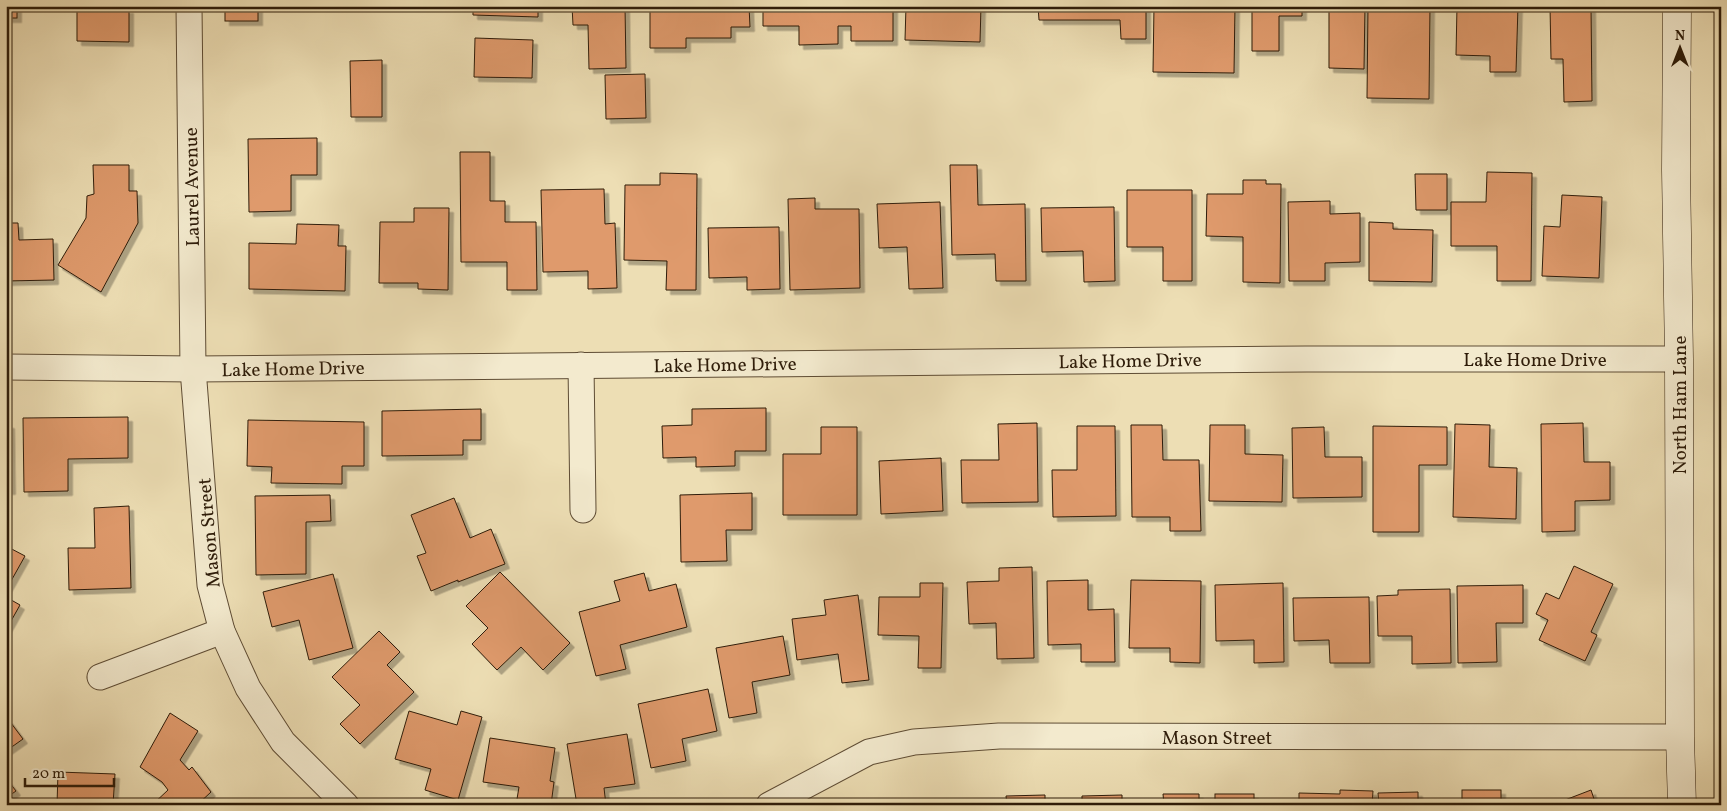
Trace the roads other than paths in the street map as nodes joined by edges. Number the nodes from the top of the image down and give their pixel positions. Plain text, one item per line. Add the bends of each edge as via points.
1 (189, 6) edge
2 (1677, 6) edge
3 (1679, 359) junction
4 (580, 365) junction
5 (6, 367) edge
6 (193, 369) junction
7 (583, 510) dead end
8 (222, 631) junction
9 (100, 678) dead end
10 (1680, 737) junction
11 (346, 805) edge
12 (769, 805) edge
13 (1682, 805) edge

1 - 6 street, Laurel Avenue
2 - 3 main road, North Ham Lane
3 - 4 street, Lake Home Drive
3 - 10 main road, North Ham Lane
4 - 6 street, Lake Home Drive
4 - 7 street
5 - 6 street, Lake Home Drive
6 - 8 street, Mason Street via 210,585
8 - 9 street
8 - 11 street, Mason Street via 248,688 283,742
10 - 12 street, Mason Street via 999,736 914,742 870,752
10 - 13 main road, North Ham Lane

